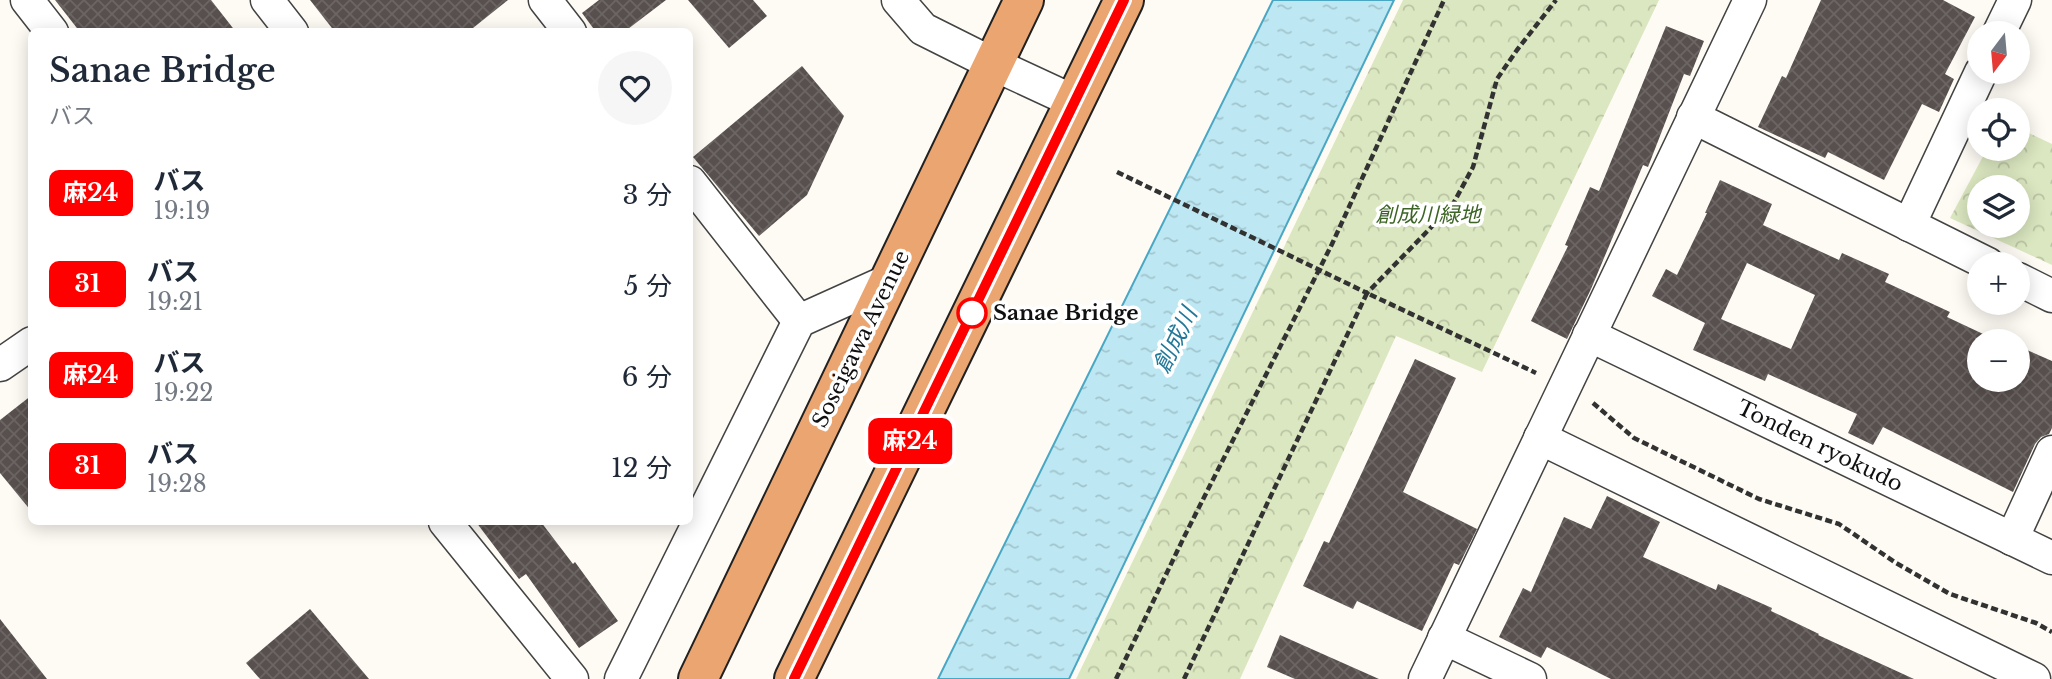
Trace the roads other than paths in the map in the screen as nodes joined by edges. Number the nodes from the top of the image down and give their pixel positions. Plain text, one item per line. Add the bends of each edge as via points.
1 (27, 0) edge
2 (267, 0) edge
3 (545, 0) edge
4 (898, 0) edge
5 (1024, 0) edge
6 (1124, 0) edge
7 (1750, 0) edge
8 (2015, 0) edge
9 (2005, 21) edge
10 (49, 28) edge
11 (289, 28) edge
12 (567, 28) edge
13 (993, 64) junction
14 (1975, 84) edge
15 (1075, 102) junction
16 (1693, 117) junction
17 (693, 186) edge
18 (1909, 225) junction
19 (1967, 254) edge
20 (890, 279) junction
21 (2030, 285) edge
22 (2052, 296) edge
23 (799, 321) junction
24 (1589, 335) junction
25 (28, 346) edge
26 (0, 365) edge
27 (1540, 438) junction
28 (2052, 452) edge
29 (447, 525) edge
30 (2012, 538) junction
31 (2052, 558) edge
32 (1444, 638) junction
33 (572, 679) edge
34 (621, 679) edge
35 (698, 679) edge
36 (794, 679) edge
37 (1424, 679) edge
38 (1530, 679) edge
39 (2035, 679) edge

1 - 10 street
2 - 11 street
3 - 12 street
4 - 13 street via 923,29
5 - 13 highway, Soseigawa Avenue
6 - 15 highway
7 - 16 street
8 - 9 street
13 - 15 street
13 - 20 highway, Soseigawa Avenue
14 - 18 street
15 - 36 highway
16 - 18 street
16 - 24 street
17 - 23 street
18 - 19 street
20 - 23 street
20 - 35 highway, Soseigawa Avenue
21 - 22 street
23 - 34 street
24 - 27 street
24 - 30 street, Tonden ryokudo
25 - 26 street
27 - 32 street
27 - 39 street
28 - 30 street
29 - 33 street
30 - 31 street, Tonden ryokudo
32 - 37 street
32 - 38 street

